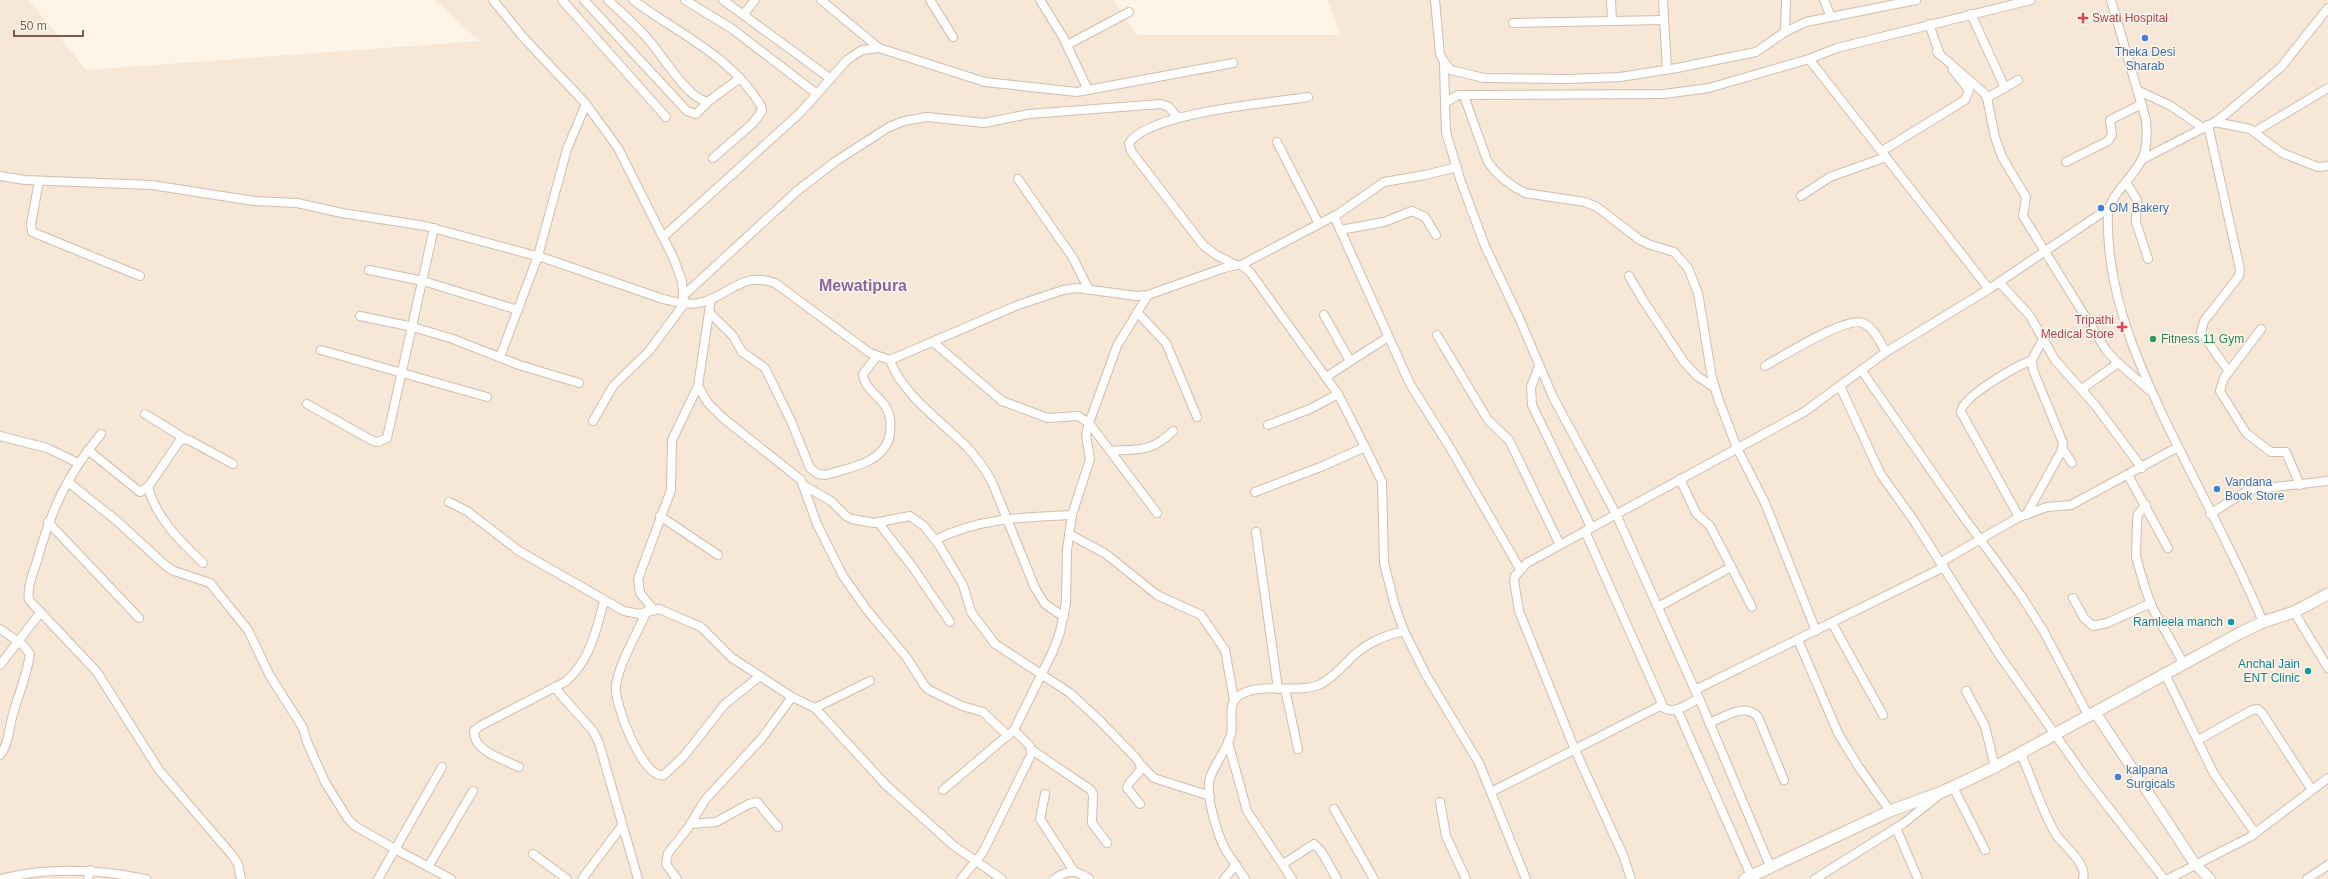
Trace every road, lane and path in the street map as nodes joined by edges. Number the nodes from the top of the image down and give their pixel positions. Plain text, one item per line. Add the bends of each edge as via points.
1 (493, 0) edge
2 (562, 0) edge
3 (584, 0) edge
4 (608, 0) edge
5 (633, 0) edge
6 (685, 0) edge
7 (723, 0) edge
8 (755, 0) edge
9 (821, 0) edge
10 (930, 0) edge
11 (1040, 0) edge
12 (1435, 0) edge
13 (1611, 0) edge
14 (1663, 0) edge
15 (1786, 0) edge
16 (1824, 0) edge
17 (1916, 0) edge
18 (2031, 0) edge
19 (2112, 0) edge
20 (2328, 8) edge
21 (1128, 12) dead end
22 (1971, 14) junction
23 (743, 15) junction
24 (1830, 17) junction
25 (1664, 20) junction
26 (1612, 21) junction
27 (1513, 23) dead end
28 (1929, 24) junction
29 (1785, 32) junction
30 (953, 38) dead end
31 (1067, 45) junction
32 (879, 48) junction
33 (1937, 52) junction
34 (1809, 59) junction
35 (1444, 62) junction
36 (1233, 63) dead end
37 (1667, 70) junction
38 (740, 78) junction
39 (831, 79) junction
40 (2018, 80) dead end
41 (2005, 88) junction
42 (2328, 88) edge
43 (1088, 90) junction
44 (2138, 90) junction
45 (817, 94) junction
46 (1464, 96) junction
47 (1308, 97) dead end
48 (1987, 98) junction
49 (709, 102) junction
50 (1445, 103) junction
51 (586, 104) junction
52 (2142, 104) junction
53 (666, 117) dead end
54 (1176, 117) junction
55 (2208, 125) junction
56 (2256, 131) junction
57 (1277, 142) dead end
58 (1884, 154) junction
59 (713, 158) dead end
60 (2143, 159) junction
61 (2066, 162) dead end
62 (2328, 166) edge
63 (1457, 167) junction
64 (0, 176) edge
65 (1018, 179) dead end
66 (39, 180) junction
67 (2126, 182) junction
68 (1801, 196) dead end
69 (2108, 208) junction
70 (1334, 216) junction
71 (1319, 224) junction
72 (434, 228) junction
73 (1340, 230) junction
74 (1436, 235) dead end
75 (663, 237) junction
76 (2044, 252) junction
77 (538, 256) junction
78 (2148, 259) dead end
79 (1238, 265) junction
80 (369, 270) dead end
81 (140, 276) dead end
82 (1630, 276) dead end
83 (423, 281) junction
84 (1999, 282) junction
85 (1989, 289) junction
86 (1089, 290) junction
87 (1148, 295) junction
88 (711, 299) junction
89 (684, 300) junction
90 (518, 310) junction
91 (709, 312) junction
92 (1137, 312) junction
93 (1324, 315) dead end
94 (360, 316) dead end
95 (413, 327) junction
96 (2261, 330) dead end
97 (1437, 335) dead end
98 (1388, 337) junction
99 (2043, 340) junction
100 (933, 342) junction
101 (321, 350) dead end
102 (1886, 352) junction
103 (877, 356) junction
104 (500, 357) junction
105 (890, 360) junction
106 (2032, 360) junction
107 (1350, 361) junction
108 (2118, 363) junction
109 (1539, 366) junction
110 (1765, 366) dead end
111 (1862, 371) junction
112 (403, 372) junction
113 (2229, 372) junction
114 (1326, 377) junction
115 (579, 382) dead end
116 (698, 386) junction
117 (1840, 386) junction
118 (1715, 388) junction
119 (2082, 389) junction
120 (2152, 392) junction
121 (1338, 394) junction
122 (487, 397) dead end
123 (307, 404) dead end
124 (144, 414) dead end
125 (1197, 417) dead end
126 (593, 421) dead end
127 (1088, 423) junction
128 (1268, 425) dead end
129 (1173, 431) dead end
130 (101, 434) dead end
131 (0, 436) edge
132 (184, 438) junction
133 (1365, 447) junction
134 (1737, 448) junction
135 (2062, 448) junction
136 (2178, 448) junction
137 (88, 450) junction
138 (1111, 451) junction
139 (78, 462) junction
140 (2072, 463) dead end
141 (234, 464) dead end
142 (2142, 468) junction
143 (2128, 475) junction
144 (1680, 479) junction
145 (2328, 481) edge
146 (68, 482) junction
147 (2300, 485) junction
148 (803, 486) junction
149 (148, 487) junction
150 (1255, 492) dead end
151 (449, 502) dead end
152 (2146, 505) junction
153 (1157, 513) dead end
154 (1616, 514) junction
155 (2210, 514) junction
156 (1072, 515) junction
157 (660, 516) junction
158 (2022, 516) junction
159 (1006, 518) junction
160 (48, 522) junction
161 (878, 522) junction
162 (1588, 529) junction
163 (1256, 532) dead end
164 (1069, 534) junction
165 (1980, 539) junction
166 (935, 540) junction
167 (1560, 545) junction
168 (2168, 548) dead end
169 (718, 555) dead end
170 (203, 563) dead end
171 (1942, 565) junction
172 (1731, 567) junction
173 (1520, 569) junction
174 (2328, 594) edge
175 (2073, 598) dead end
176 (604, 601) junction
177 (2150, 603) junction
178 (1658, 607) junction
179 (1752, 607) dead end
180 (650, 610) junction
181 (2294, 612) junction
182 (40, 613) junction
183 (1064, 617) junction
184 (139, 618) dead end
185 (950, 622) dead end
186 (2263, 622) junction
187 (1832, 623) junction
188 (0, 629) edge
189 (1404, 630) junction
190 (1816, 631) junction
191 (1798, 640) junction
192 (18, 642) junction
193 (2184, 664) junction
194 (0, 665) edge
195 (2328, 668) edge
196 (1042, 674) junction
197 (2166, 674) junction
198 (759, 677) junction
199 (870, 681) dead end
200 (554, 688) junction
201 (1281, 689) junction
202 (1966, 690) dead end
203 (1697, 694) junction
204 (792, 697) junction
205 (1234, 700) junction
206 (1663, 706) junction
207 (814, 708) junction
208 (1677, 709) junction
209 (2092, 713) junction
210 (1883, 715) dead end
211 (1709, 723) junction
212 (1014, 730) junction
213 (2054, 735) junction
214 (1008, 736) junction
215 (2198, 740) junction
216 (1228, 742) junction
217 (1298, 749) dead end
218 (1032, 750) junction
219 (1575, 750) junction
220 (2021, 754) junction
221 (0, 755) edge
222 (1140, 764) junction
223 (442, 767) dead end
224 (519, 767) dead end
225 (1995, 767) junction
226 (2328, 778) edge
227 (1784, 780) dead end
228 (1953, 787) junction
229 (943, 790) dead end
230 (2312, 790) junction
231 (472, 791) dead end
232 (1491, 792) junction
233 (1942, 792) junction
234 (1045, 794) dead end
235 (1210, 796) junction
236 (1440, 802) dead end
237 (1140, 804) dead end
238 (1334, 809) dead end
239 (1890, 811) junction
240 (691, 824) junction
241 (621, 827) junction
242 (778, 827) dead end
243 (1896, 828) junction
244 (2255, 833) junction
245 (1107, 843) dead end
246 (395, 849) junction
247 (1985, 850) dead end
248 (533, 854) dead end
249 (976, 861) junction
250 (1283, 864) junction
251 (2195, 864) junction
252 (1236, 865) junction
253 (2328, 865) edge
254 (428, 866) junction
255 (1770, 866) junction
256 (90, 870) junction
257 (1074, 871) junction
258 (436, 876) edge
259 (1748, 877) edge
260 (1917, 878) edge
261 (0, 879) edge
262 (88, 879) edge
263 (146, 879) edge
264 (241, 879) edge
265 (378, 879) edge
266 (451, 879) edge
267 (567, 879) edge
268 (582, 879) edge
269 (638, 879) edge
270 (677, 879) edge
271 (961, 879) edge
272 (1002, 879) edge
273 (1054, 879) edge
274 (1089, 879) edge
275 (1224, 879) edge
276 (1245, 879) edge
277 (1292, 879) edge
278 (1337, 879) edge
279 (1374, 879) edge
280 (1466, 879) edge
281 (1526, 879) edge
282 (1631, 879) edge
283 (1815, 879) edge
284 (2082, 879) edge
285 (2164, 879) edge
286 (2168, 879) edge
287 (2210, 879) edge
288 (2306, 879) edge

1 - 51 street via 523,37
2 - 53 street
3 - 49 street via 687,111 696,114
4 - 49 street via 647,38 696,96
5 - 38 street via 698,43
6 - 45 street via 731,28
7 - 23 street
8 - 23 street
9 - 32 street
10 - 30 street
11 - 31 street
12 - 35 street via 1440,54
13 - 26 street
14 - 25 street
15 - 29 street
16 - 24 street
17 - 24 street
18 - 22 street
19 - 44 street
20 - 55 street via 2281,67
21 - 31 street
22 - 28 street
22 - 41 street
23 - 39 street
24 - 29 street via 1806,22
25 - 26 street
25 - 37 street
26 - 27 street
28 - 33 street
28 - 34 street via 1837,48
29 - 37 street via 1756,52
31 - 43 street
32 - 39 street via 862,50
32 - 43 street via 985,82 1077,92
33 - 48 street via 1974,83
33 - 58 street via 1967,86 1969,95
34 - 46 street via 1709,88 1664,94
34 - 58 street
35 - 37 street via 1457,72 1484,78 1605,77
35 - 50 street
36 - 43 street
38 - 49 street
38 - 59 street via 762,111 752,124
39 - 45 street
40 - 41 street
41 - 48 street
42 - 56 street
44 - 52 street
44 - 55 street
45 - 75 street via 800,113
46 - 50 street via 1454,97
46 - 118 street via 1487,160 1513,186 1525,193 1585,202 1597,207 1640,240 1674,252 1684,261 1698,293
47 - 54 street
48 - 76 street via 1995,138 2002,157 2026,197 2023,216
50 - 63 street via 1446,132
51 - 75 street via 618,148
51 - 77 street via 567,149
52 - 60 street via 2148,138
52 - 61 street via 2110,120 2112,135 2108,141
54 - 79 street via 1131,139 1129,147 1203,245 1216,255
54 - 89 street via 1169,107 1161,104 1029,114 984,122 927,117 904,121 889,127 812,179
55 - 56 street
55 - 60 street
55 - 113 street via 2240,269 2238,276 2204,321 2201,332
56 - 62 street via 2282,152 2318,166
57 - 71 street
58 - 68 street via 1830,177
58 - 85 street
60 - 67 street
63 - 70 street via 1384,182
63 - 109 street via 1485,246
64 - 66 street
65 - 86 street via 1074,258
66 - 72 street via 152,185 254,202 297,203
66 - 81 street via 31,224 32,232
67 - 69 street
67 - 78 street via 2137,200 2136,222
69 - 76 street
69 - 120 street via 2110,256 2122,312 2135,356
70 - 71 street
70 - 73 street
71 - 79 street
72 - 77 street
72 - 83 street
73 - 74 street via 1384,222 1412,210 1425,217
73 - 98 street
75 - 89 street via 678,270
76 - 84 street
76 - 108 street via 2106,350
77 - 89 street via 663,299
77 - 90 street
79 - 87 street
79 - 114 street via 1250,272
80 - 83 street
82 - 118 street via 1684,362 1697,376
83 - 90 street
83 - 95 street
84 - 85 street
84 - 99 street via 2030,316
85 - 102 street
86 - 87 street
86 - 100 street via 1063,290 1018,305
87 - 92 street
88 - 89 street via 694,304
88 - 91 street
88 - 103 street via 749,280 770,281
89 - 126 street via 649,351 614,386
90 - 104 street
91 - 103 street via 733,336 742,352 765,368 810,468 818,474 825,475 873,459 887,444 890,415 863,377
91 - 116 street
92 - 125 street via 1166,343
92 - 127 street via 1117,346
93 - 107 street
94 - 95 street
95 - 104 street
95 - 112 street
96 - 113 street
97 - 167 street via 1488,420 1509,440
98 - 107 street
98 - 173 street via 1410,384
99 - 106 street
99 - 119 street via 2055,360
100 - 105 street
100 - 127 street via 1002,401 1048,418 1078,416
101 - 112 street
102 - 110 street via 1869,328 1858,322 1850,322
102 - 111 street
103 - 105 street
104 - 115 street
105 - 159 street via 893,370 904,385 977,459 992,482
106 - 135 street via 2032,370 2061,438
106 - 158 street via 1983,389 1963,405 1960,412
107 - 114 street
108 - 119 street
108 - 120 street
109 - 154 street via 1579,448
109 - 162 street via 1531,388 1532,405
111 - 117 street
111 - 165 street
112 - 122 street
112 - 123 street via 390,433 383,441 373,441
113 - 147 street via 2220,391 2241,428 2266,450 2286,452
114 - 121 street
116 - 148 street via 723,418 797,476
116 - 157 street via 672,440 673,484
117 - 134 street via 1804,412
117 - 171 street via 1880,472
118 - 134 street
119 - 142 street
120 - 136 street
121 - 128 street via 1310,409
121 - 133 street
124 - 132 street
127 - 138 street
127 - 156 street via 1086,435 1090,459
129 - 138 street via 1151,448
130 - 137 street
131 - 139 street via 47,448
132 - 141 street
132 - 149 street via 177,442
133 - 150 street
133 - 189 street via 1382,482 1384,563 1394,606
134 - 144 street
134 - 190 street via 1765,503
135 - 140 street
135 - 158 street
136 - 142 street
136 - 155 street
137 - 139 street
137 - 149 street via 135,490 140,492
138 - 153 street
139 - 146 street
142 - 143 street
143 - 152 street
143 - 158 street via 2071,505 2047,507
144 - 154 street
144 - 172 street via 1696,513 1710,526
145 - 147 street
146 - 160 street
146 - 246 street via 117,521 166,566 206,581 215,588 251,635 270,676 303,728 325,782 348,818 355,826
147 - 155 street via 2248,490
148 - 161 street via 831,501 846,516 869,523
148 - 214 street via 817,524 843,576 907,658 917,677 929,690 962,706 983,712
149 - 170 street via 150,497 164,521
151 - 176 street via 467,511 519,551
152 - 168 street
152 - 177 street via 2138,514 2136,557
154 - 162 street
154 - 178 street
155 - 186 street via 2247,583
156 - 159 street
156 - 164 street
157 - 169 street
157 - 180 street via 638,579 640,593
158 - 165 street
159 - 166 street via 957,530
159 - 183 street via 1038,593 1045,604
160 - 182 street via 28,594 31,604
160 - 184 street
161 - 166 street via 910,516 924,526
161 - 185 street
162 - 167 street
162 - 206 street
163 - 201 street
164 - 183 street
164 - 205 street via 1106,554 1157,595 1201,615 1226,650
165 - 171 street
165 - 209 street via 2020,594
166 - 196 street via 963,585 971,612 984,630 998,647
167 - 173 street via 1526,563
171 - 187 street
171 - 213 street
172 - 178 street
172 - 179 street
173 - 219 street via 1514,581 1519,611
174 - 181 main road
175 - 177 street via 2084,618 2093,626 2107,623
176 - 180 street via 632,614
176 - 200 street via 586,658 572,676
177 - 193 street
178 - 203 street
180 - 198 street via 659,609 701,627 726,654
180 - 198 street via 616,688 629,734 644,761 658,774 664,775 677,763 725,704
181 - 186 main road
181 - 195 street
182 - 192 street
182 - 264 street via 97,672 159,770 232,855 238,864
183 - 196 street
186 - 193 main road
187 - 190 street
187 - 210 street
188 - 192 street
189 - 201 street via 1383,636 1368,644 1324,682 1313,687
189 - 232 street via 1426,675 1479,763
190 - 191 street
191 - 203 street
191 - 239 street via 1838,734
192 - 194 street
192 - 221 street via 30,654 6,744
193 - 197 main road
196 - 212 street
196 - 222 street via 1083,704
197 - 209 main road
197 - 215 street
198 - 204 street
199 - 207 street
200 - 224 street via 474,731 478,745
200 - 241 street via 593,731 599,743
201 - 205 street via 1247,692
201 - 217 street
202 - 225 street via 1984,726
203 - 208 street
203 - 211 street
204 - 207 street
204 - 240 street via 762,738 705,800
205 - 216 street
206 - 208 street via 1670,710
206 - 219 street
207 - 249 street via 886,785 954,846
208 - 259 street
209 - 213 main road
209 - 251 street
211 - 227 street via 1742,710 1754,712
211 - 255 street
212 - 214 street
212 - 218 street
213 - 220 main road
213 - 285 street
214 - 229 street
215 - 230 street via 2258,709
215 - 244 street via 2214,774
216 - 235 street via 1210,779
216 - 250 street via 1247,811
218 - 245 street via 1091,790 1092,823
218 - 249 street via 1004,812
219 - 232 street
219 - 282 street via 1623,855
220 - 225 main road
220 - 284 street via 2052,825 2084,872
222 - 235 street via 1154,778
222 - 237 street via 1140,770 1126,788
223 - 246 street
225 - 228 main road
226 - 230 street
228 - 233 main road
228 - 247 street
230 - 244 street
231 - 254 street
232 - 281 street
233 - 239 main road
233 - 243 street
234 - 257 street via 1040,819
235 - 252 street via 1224,846
236 - 280 street via 1446,836
238 - 279 street
239 - 255 main road
240 - 242 street via 716,822 757,802
240 - 270 street via 665,859 669,870
241 - 268 street
241 - 269 street
243 - 260 street
243 - 283 street
244 - 251 street
246 - 254 street
246 - 265 street
248 - 267 street
249 - 271 street
249 - 272 street
250 - 277 street
250 - 278 street via 1314,844 1321,851
251 - 286 street
251 - 287 street
252 - 275 street
252 - 276 street
253 - 288 street
254 - 258 street
255 - 259 main road
256 - 261 street via 51,871
256 - 262 street
256 - 263 street
257 - 273 street via 1066,872
257 - 274 street
258 - 266 street

